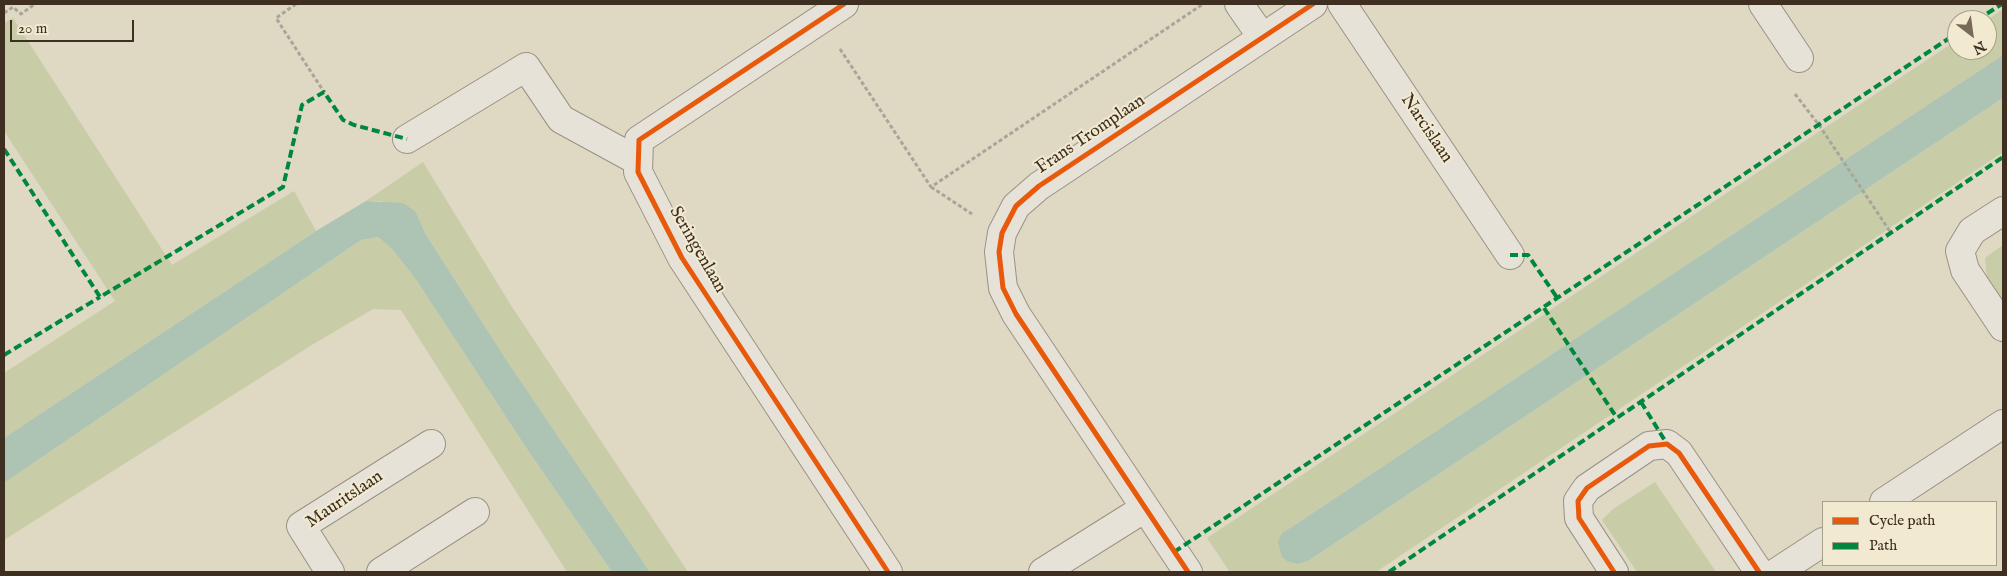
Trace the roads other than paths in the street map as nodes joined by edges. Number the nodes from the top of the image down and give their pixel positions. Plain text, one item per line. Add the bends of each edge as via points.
1 (844, 4) edge
2 (1239, 4) edge
3 (1313, 4) edge
4 (1342, 4) edge
5 (1763, 4) edge
6 (1262, 38) junction
7 (1799, 58) dead end
8 (407, 139) dead end
9 (638, 161) junction
10 (2003, 211) edge
11 (1510, 255) dead end
12 (2003, 327) edge
13 (2003, 424) edge
14 (431, 444) dead end
15 (1886, 501) edge
16 (1145, 508) junction
17 (475, 512) dead end
18 (1822, 543) edge
19 (330, 572) edge
20 (381, 572) edge
21 (888, 572) edge
22 (1043, 572) edge
23 (1188, 572) edge
24 (1614, 572) edge
25 (1759, 572) edge
26 (1777, 572) edge

1 - 9 street, Seringenlaan via 639,140
2 - 6 street
3 - 6 street, Frans Tromplaan
4 - 11 street, Narcislaan
5 - 7 street
6 - 16 street, Frans Tromplaan via 1039,186 1016,206 1002,233 998,252 1003,288 1016,314
8 - 9 street via 526,67 561,118
9 - 21 street, Seringenlaan via 638,172 682,258
10 - 12 street via 1972,231 1960,251 1965,270
13 - 15 street
14 - 19 street, Mauritslaan via 301,526
16 - 22 street
16 - 23 street, Frans Tromplaan
17 - 20 street
18 - 26 street
24 - 25 street via 1579,518 1578,501 1587,488 1648,446 1667,444 1679,453

